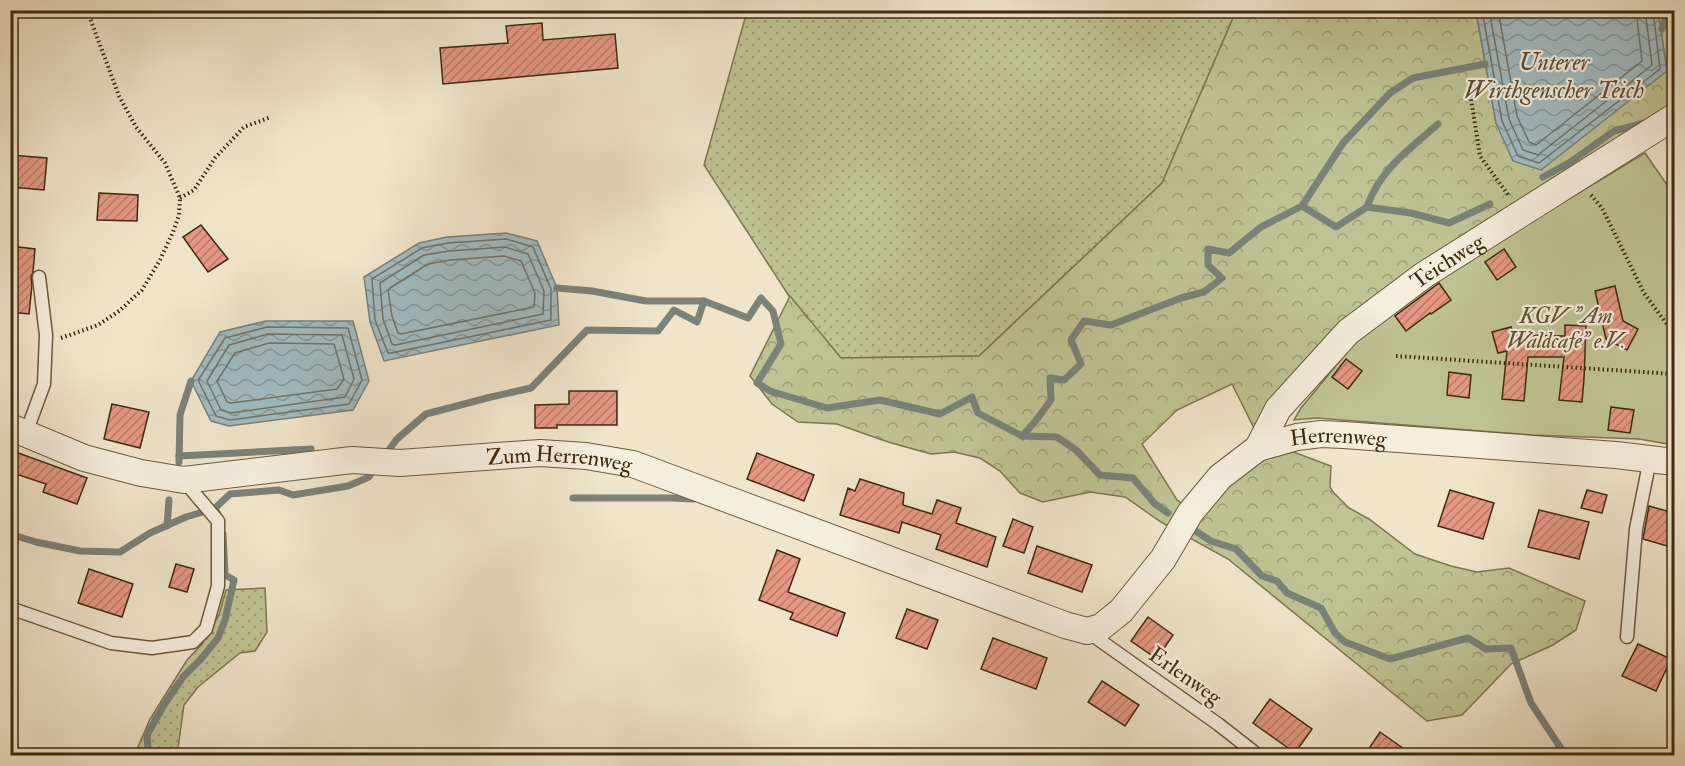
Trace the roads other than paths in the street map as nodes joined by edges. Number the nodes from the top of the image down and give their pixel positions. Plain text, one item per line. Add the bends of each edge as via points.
1 (1674, 117) edge
2 (39, 277) dead end
3 (18, 430) edge
4 (1258, 448) junction
5 (1662, 461) edge
6 (184, 480) junction
7 (10, 608) edge
8 (1087, 631) junction
9 (1627, 637) dead end
10 (1259, 756) edge

1 - 4 street, Teichweg via 1424,275 1348,332 1278,409
2 - 3 lane via 46,335 44,384
3 - 6 street, Zum Herrenweg via 84,458
4 - 5 street, Herrenweg via 1297,437 1344,435
4 - 8 street, Herrenweg via 1220,477 1121,611 1101,627
5 - 9 lane via 1636,529
6 - 7 lane via 218,521 218,586 206,629 193,642 152,648 111,643
6 - 8 street, Zum Herrenweg via 352,460 400,463 540,453 586,456 633,464
8 - 10 lane, Erlenweg

